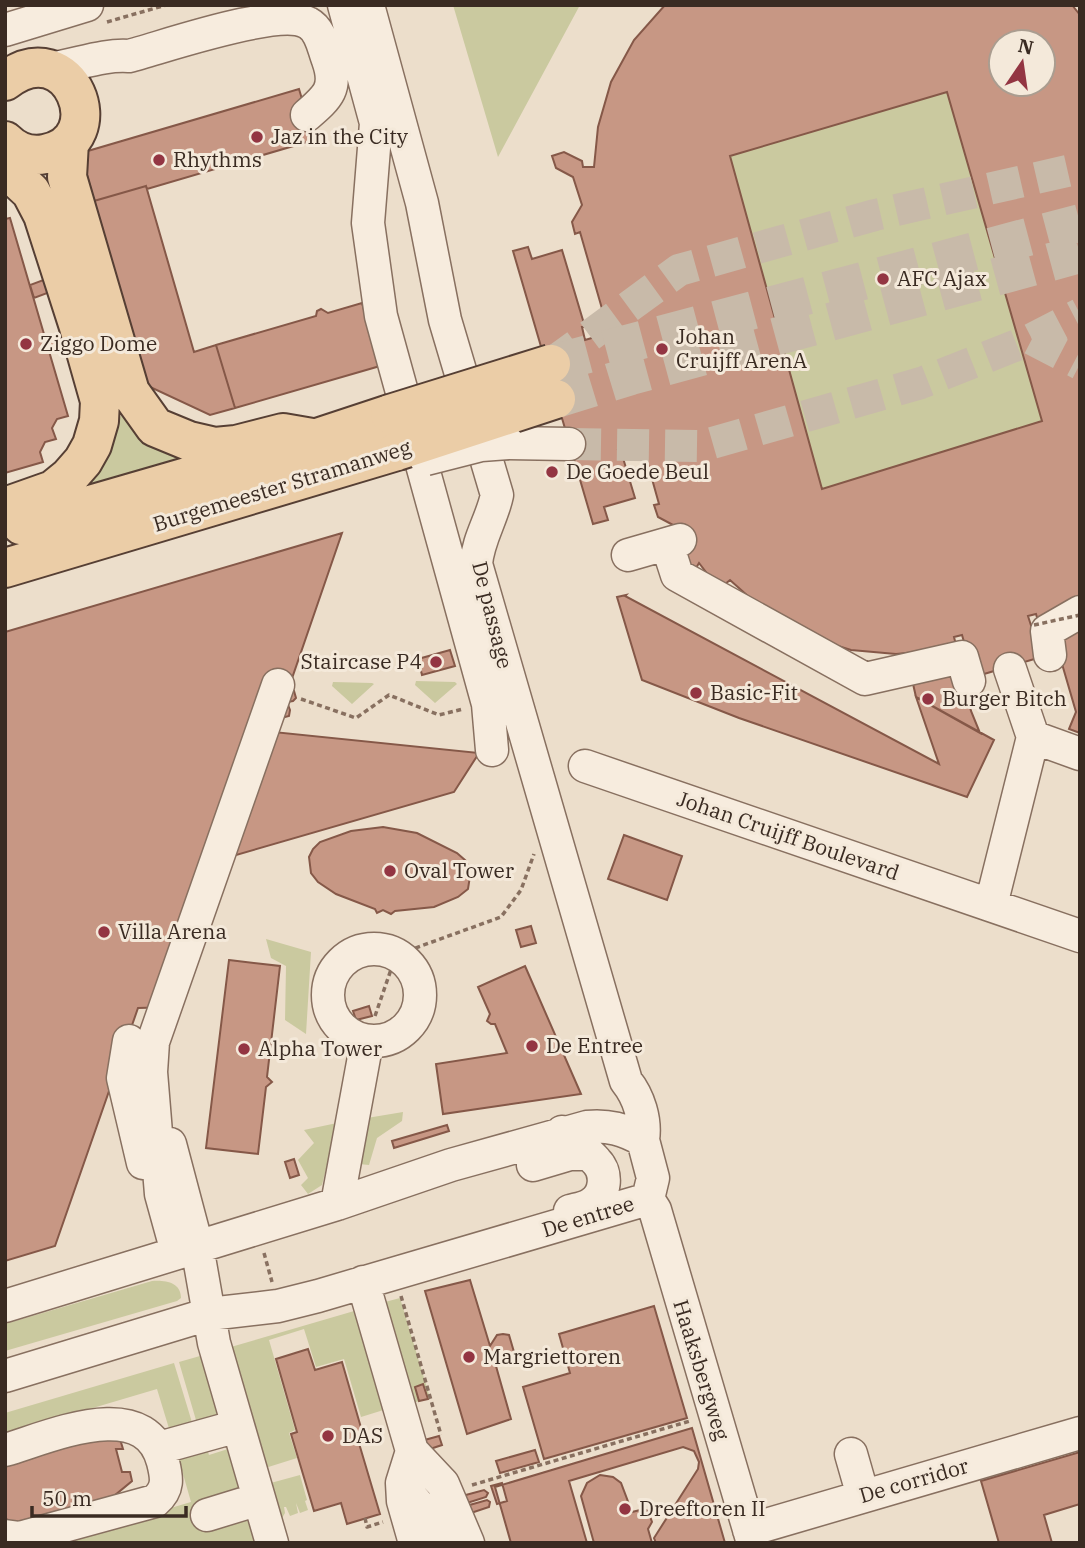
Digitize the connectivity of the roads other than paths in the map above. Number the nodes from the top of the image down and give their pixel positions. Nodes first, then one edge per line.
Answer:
1 (87, 5) edge
2 (344, 5) edge
3 (368, 5) edge
4 (5, 30) edge
5 (61, 78) junction
6 (5, 81) edge
7 (307, 115) dead end
8 (69, 142) junction
9 (10, 151) edge
10 (60, 210) junction
11 (115, 397) junction
12 (312, 438) junction
13 (569, 444) tunnel mouth
14 (399, 458) junction
15 (5, 507) edge
16 (5, 529) edge
17 (628, 555) dead end
18 (5, 568) edge
19 (1080, 613) edge
20 (1050, 655) dead end
21 (1010, 669) dead end
22 (969, 681) dead end
23 (287, 691) road end
24 (1034, 737) junction
25 (492, 750) dead end
26 (1080, 754) edge
27 (585, 766) dead end
28 (991, 905) junction
29 (1080, 936) edge
30 (129, 1041) dead end
31 (367, 1041) junction
32 (626, 1082) junction
33 (607, 1125) junction
34 (562, 1132) junction
35 (643, 1140) junction
36 (588, 1154) junction
37 (533, 1165) dead end
38 (172, 1192) junction
39 (648, 1199) junction
40 (337, 1204) junction
41 (187, 1249) junction
42 (363, 1282) junction
43 (281, 1305) junction
44 (5, 1306) edge
45 (209, 1314) junction
46 (5, 1376) edge
47 (237, 1426) junction
48 (1080, 1433) edge
49 (167, 1446) junction
50 (5, 1450) edge
51 (850, 1454) dead end
52 (431, 1495) junction
53 (863, 1496) junction
54 (259, 1499) junction
55 (206, 1515) dead end
56 (5, 1536) edge
57 (751, 1536) edge
58 (272, 1543) edge
59 (415, 1543) edge
60 (429, 1543) edge
61 (439, 1543) edge
62 (450, 1543) edge
63 (468, 1543) edge

1 - 4 street
2 - 25 street, De passage
3 - 32 street, De passage
5 - 6 main road
5 - 7 street
5 - 8 main road, Burgemeester Stramanweg
8 - 9 main road
8 - 10 main road, Burgemeester Stramanweg
9 - 10 main road
10 - 11 main road, Burgemeester Stramanweg
10 - 11 main road, Burgemeester Stramanweg
11 - 12 main road, Burgemeester Stramanweg
11 - 15 main road, Burgemeester Stramanweg
12 - 14 main road, Burgemeester Stramanweg, bridge
12 - 16 main road, Burgemeester Stramanweg
13 - 14 street, bridge
14 - 18 main road, Burgemeester Stramanweg
17 - 22 street
19 - 20 street
21 - 24 street
23 - 38 street
24 - 26 street
24 - 28 street
27 - 28 street, Johan Cruijff Boulevard
28 - 29 street, Johan Cruijff Boulevard
30 - 38 street
31 - 31 street
31 - 40 street
32 - 33 street
32 - 35 street, De passage
33 - 34 street
33 - 35 street
34 - 36 street
34 - 40 street
35 - 39 street, De entree
36 - 37 street
36 - 43 street
38 - 41 street
39 - 42 street, De entree
39 - 57 street, Haaksbergweg
40 - 41 street
41 - 44 street
41 - 45 street
42 - 43 street, De entree
42 - 52 street
43 - 45 street, De entree
45 - 46 street, De entree
45 - 47 street
47 - 49 street
47 - 54 street
48 - 53 street, De corridor
49 - 50 street
49 - 56 street
51 - 53 street
52 - 59 street
52 - 60 street
52 - 61 street
52 - 62 street
52 - 63 street
53 - 57 street, De corridor
54 - 55 street
54 - 58 street

